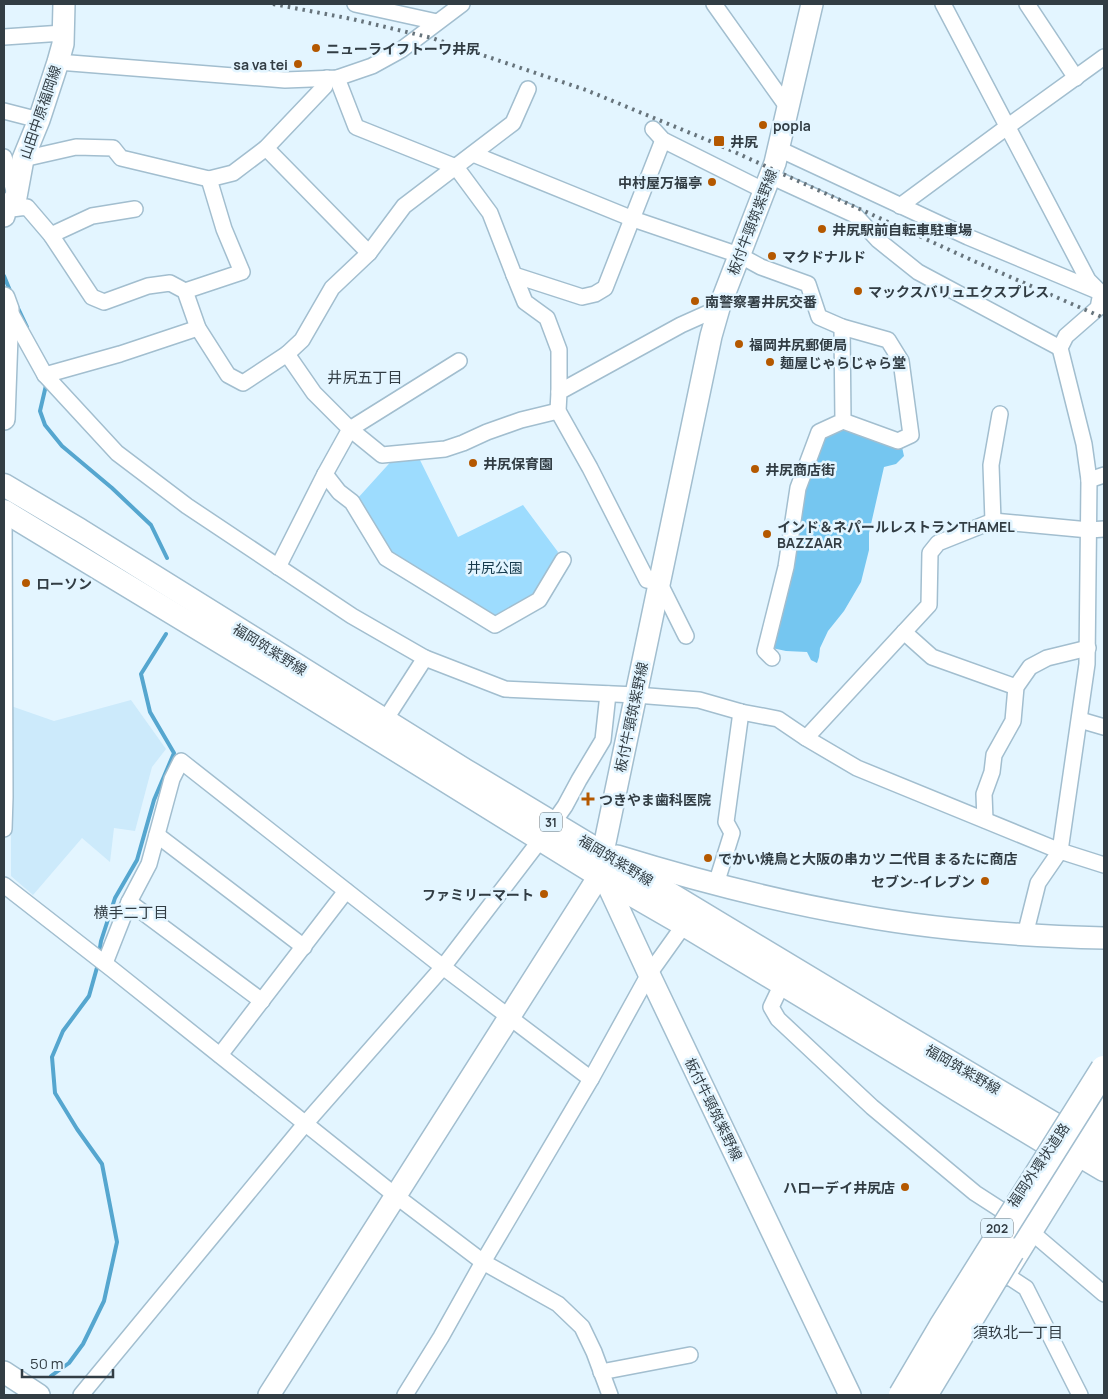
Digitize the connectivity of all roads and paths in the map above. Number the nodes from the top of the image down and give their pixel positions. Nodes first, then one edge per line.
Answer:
1 (64, 4) edge
2 (355, 4) edge
3 (462, 4) edge
4 (714, 4) edge
5 (812, 4) edge
6 (826, 4) edge
7 (943, 4) edge
8 (1027, 4) edge
9 (398, 9) edge
10 (437, 22) junction
11 (63, 33) junction
12 (4, 37) edge
13 (1104, 57) edge
14 (58, 62) junction
15 (332, 78) junction
16 (1076, 78) junction
17 (528, 89) dead end
18 (788, 108) junction
19 (4, 111) edge
20 (39, 120) junction
21 (1007, 127) junction
22 (266, 148) junction
23 (779, 149) junction
24 (473, 154) junction
25 (13, 158) edge
26 (456, 167) junction
27 (209, 179) junction
28 (767, 184) junction
29 (900, 206) junction
30 (7, 208) edge
31 (135, 210) dead end
32 (633, 219) junction
33 (51, 235) junction
34 (369, 253) junction
35 (739, 256) junction
36 (514, 275) junction
37 (185, 291) junction
38 (1103, 292) edge
39 (6, 304) edge
40 (719, 308) junction
41 (842, 327) junction
42 (198, 328) junction
43 (1060, 348) junction
44 (287, 354) junction
45 (459, 361) dead end
46 (44, 372) junction
47 (559, 392) junction
48 (558, 411) junction
49 (1000, 414) dead end
50 (4, 419) edge
51 (843, 421) junction
52 (350, 429) junction
53 (325, 474) junction
54 (1104, 475) edge
55 (1089, 480) junction
56 (4, 485) edge
57 (4, 510) edge
58 (993, 521) junction
59 (1097, 530) edge
60 (563, 560) dead end
61 (278, 567) junction
62 (659, 582) junction
63 (4, 617) edge
64 (904, 632) junction
65 (686, 636) dead end
66 (1088, 648) junction
67 (425, 658) junction
68 (772, 658) dead end
69 (1016, 687) junction
70 (608, 694) junction
71 (636, 695) junction
72 (4, 710) edge
73 (741, 712) junction
74 (385, 720) junction
75 (1080, 720) junction
76 (1104, 727) edge
77 (806, 738) junction
78 (4, 796) edge
79 (985, 820) junction
80 (4, 829) edge
81 (547, 831) junction
82 (157, 835) junction
83 (1060, 851) junction
84 (602, 852) junction
85 (1104, 865) edge
86 (602, 877) junction
87 (4, 884) edge
88 (716, 884) junction
89 (346, 891) junction
90 (129, 902) junction
91 (684, 925) junction
92 (1025, 935) junction
93 (1104, 938) edge
94 (304, 947) junction
95 (99, 959) junction
96 (443, 967) junction
97 (649, 974) junction
98 (782, 984) junction
99 (262, 1001) junction
100 (509, 1017) junction
101 (220, 1055) junction
102 (1104, 1064) edge
103 (1104, 1070) edge
104 (591, 1080) junction
105 (1104, 1100) edge
106 (1104, 1110) edge
107 (305, 1124) junction
108 (1056, 1137) junction
109 (1089, 1148) edge
110 (1104, 1170) edge
111 (396, 1196) junction
112 (1006, 1213) junction
113 (1029, 1230) junction
114 (483, 1262) junction
115 (1003, 1272) junction
116 (1104, 1294) edge
117 (690, 1355) dead end
118 (4, 1372) edge
119 (601, 1372) junction
120 (39, 1395) edge
121 (81, 1395) edge
122 (269, 1395) edge
123 (405, 1395) edge
124 (610, 1395) edge
125 (850, 1395) edge
126 (896, 1395) edge
127 (902, 1395) edge
128 (925, 1395) edge
129 (1080, 1395) edge

1 - 11 main road, 山田中原福岡線
2 - 9 street
3 - 10 street
4 - 18 street
5 - 6 street
5 - 18 main road, 板付牛頸筑紫野線
7 - 21 street
8 - 16 street
9 - 10 street
10 - 15 street
11 - 12 street
11 - 14 main road, 山田中原福岡線
13 - 16 street
14 - 15 street
14 - 20 main road, 山田中原福岡線
15 - 22 street
15 - 26 street
16 - 21 street
17 - 24 street
18 - 23 main road, 板付牛頸筑紫野線
19 - 20 street
20 - 25 main road, 山田中原福岡線
21 - 29 street
21 - 38 street
22 - 27 street
22 - 34 street
23 - 28 main road, 板付牛頸筑紫野線
23 - 29 street
24 - 26 street
24 - 32 street
25 - 27 street
25 - 30 main road, 山田中原福岡線
26 - 34 street
26 - 36 street
27 - 37 street
28 - 32 street
28 - 35 main road, 板付牛頸筑紫野線
28 - 43 street
29 - 38 street
30 - 33 street
31 - 33 street
32 - 35 street
32 - 36 street
33 - 37 street
34 - 44 street
35 - 40 main road, 板付牛頸筑紫野線
35 - 41 street
36 - 47 street
37 - 42 street
38 - 43 street
39 - 46 street
39 - 50 main road
40 - 47 street
40 - 62 main road, 板付牛頸筑紫野線
41 - 51 street
41 - 51 street
42 - 44 street
42 - 46 street
43 - 55 street
44 - 52 street
45 - 52 street
46 - 61 street
47 - 48 street
48 - 52 street
48 - 62 street
49 - 58 street
51 - 68 street
52 - 53 street
53 - 60 street
53 - 61 street
54 - 55 street
55 - 59 street
56 - 74 main road, 福岡筑紫野線 / 31
57 - 63 street
57 - 81 main road, 福岡筑紫野線 / 31
58 - 59 street
58 - 64 street
59 - 66 street
61 - 67 street
62 - 65 street
62 - 71 main road, 板付牛頸筑紫野線
63 - 72 street
64 - 69 street
64 - 77 street
66 - 69 street
66 - 75 street
67 - 70 street
67 - 74 street
69 - 79 street
70 - 71 street
70 - 81 street
71 - 73 street
71 - 84 main road, 板付牛頸筑紫野線
72 - 78 street
73 - 77 street
73 - 88 street
74 - 81 main road, 福岡筑紫野線 / 31
75 - 76 street
75 - 83 street
77 - 79 street
78 - 80 street
79 - 83 street
81 - 84 main road, 福岡筑紫野線 / 31
81 - 86 main road, 福岡筑紫野線 / 31
81 - 96 street
82 - 89 street
82 - 90 street
82 - 94 street
83 - 85 street
83 - 92 street
84 - 86 main road, 板付牛頸筑紫野線
84 - 88 main road
84 - 108 main road, 福岡筑紫野線 / 31
86 - 91 main road, 福岡筑紫野線 / 31
86 - 97 main road, 板付牛頸筑紫野線
86 - 100 main road
87 - 95 street
88 - 92 main road
89 - 94 street
89 - 96 street
90 - 95 street
90 - 99 street
91 - 97 street
91 - 98 main road, 福岡筑紫野線 / 31
92 - 93 main road
94 - 99 street
95 - 101 street
96 - 100 street
96 - 107 street
97 - 104 street
97 - 125 main road, 板付牛頸筑紫野線
98 - 108 main road, 福岡筑紫野線 / 31
98 - 112 street
99 - 101 street
100 - 104 street
100 - 111 main road
101 - 107 street
102 - 108 highway, 福岡外環状道路 / 202
103 - 127 highway, bridge
104 - 114 street
105 - 128 highway, bridge
106 - 109 highway, 福岡外環状道路 / 202
107 - 111 street
107 - 121 street
108 - 109 main road, 福岡筑紫野線 / 31
108 - 112 highway, 福岡外環状道路 / 202
109 - 110 main road, 福岡筑紫野線 / 31
109 - 113 highway, 福岡外環状道路 / 202
111 - 114 street
111 - 122 main road
112 - 113 street
112 - 126 highway, 福岡外環状道路 / 202
113 - 115 highway, 福岡外環状道路 / 202
113 - 116 street
114 - 119 street
114 - 123 street
115 - 128 highway, 福岡外環状道路 / 202
115 - 129 street
117 - 119 street
118 - 120 main road
119 - 124 street

